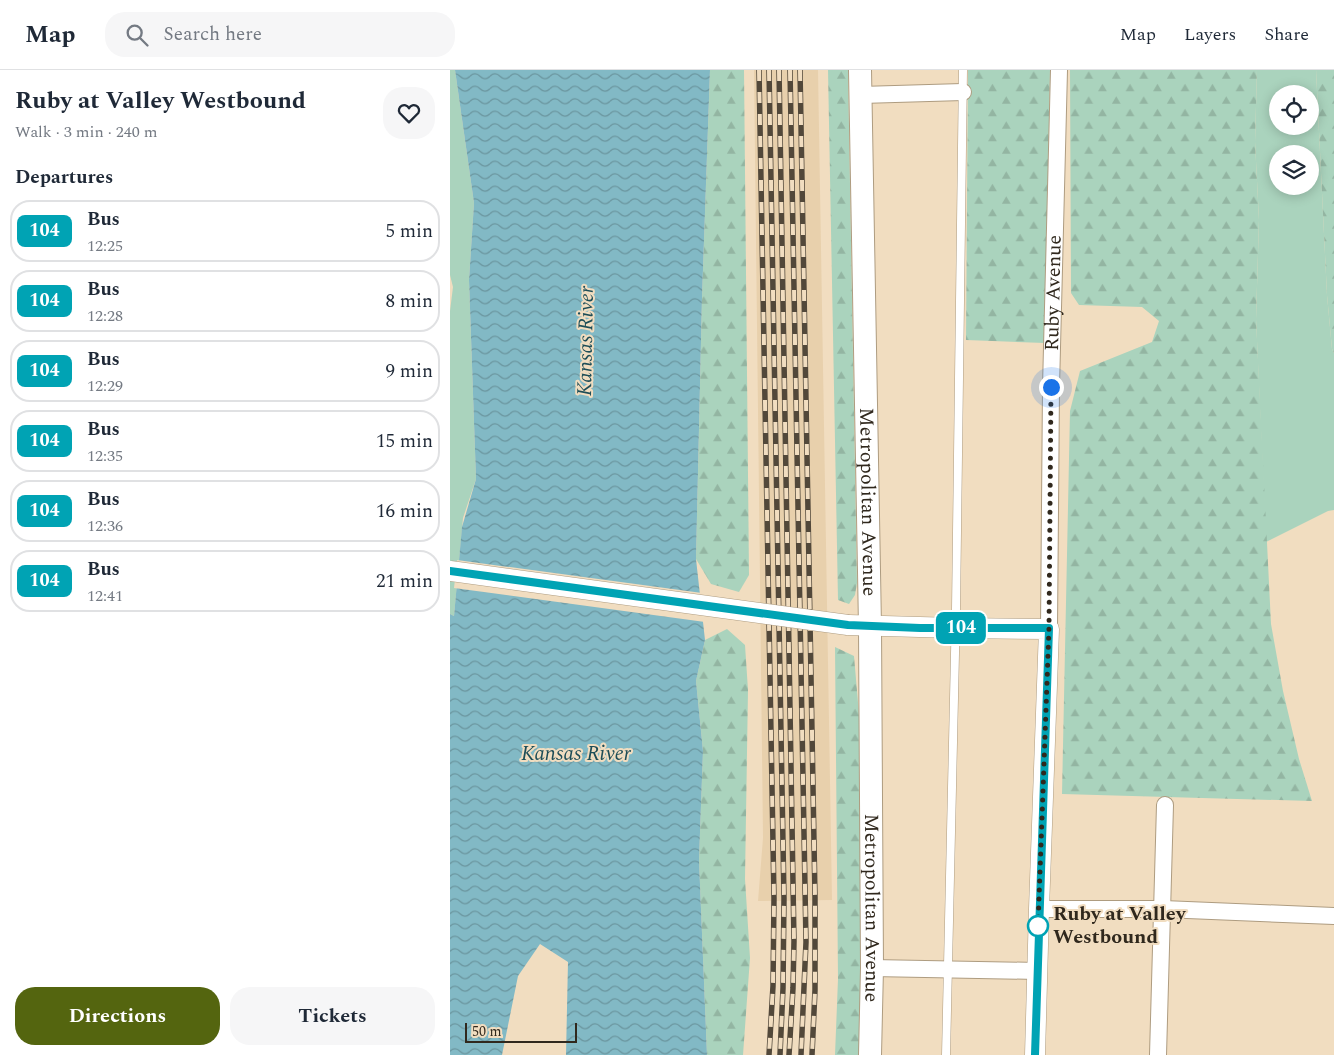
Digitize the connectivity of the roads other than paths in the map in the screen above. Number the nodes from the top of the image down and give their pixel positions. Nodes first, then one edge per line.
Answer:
1 (860, 70) edge
2 (963, 70) edge
3 (1059, 70) edge
4 (963, 92) junction
5 (861, 95) junction
6 (450, 571) edge
7 (870, 627) junction
8 (955, 628) junction
9 (1049, 628) junction
10 (1164, 804) dead end
11 (1039, 909) junction
12 (1163, 909) junction
13 (1334, 916) edge
14 (872, 968) junction
15 (949, 970) junction
16 (1037, 971) junction
17 (870, 1055) edge
18 (946, 1055) edge
19 (1035, 1055) edge
20 (1158, 1055) edge

1 - 5 main road, Metropolitan Avenue
2 - 4 lane
3 - 9 street, Ruby Avenue
4 - 5 street
4 - 8 lane
5 - 7 main road, Metropolitan Avenue
6 - 7 street, bridge
7 - 8 street
7 - 14 main road, Metropolitan Avenue
8 - 9 street
8 - 15 lane
9 - 11 street, Ruby Avenue
10 - 12 street
11 - 12 street
11 - 16 street, Ruby Avenue
12 - 13 street
12 - 20 street
14 - 15 street
14 - 17 main road, Metropolitan Avenue
15 - 16 street
15 - 18 lane
16 - 19 street, Ruby Avenue

